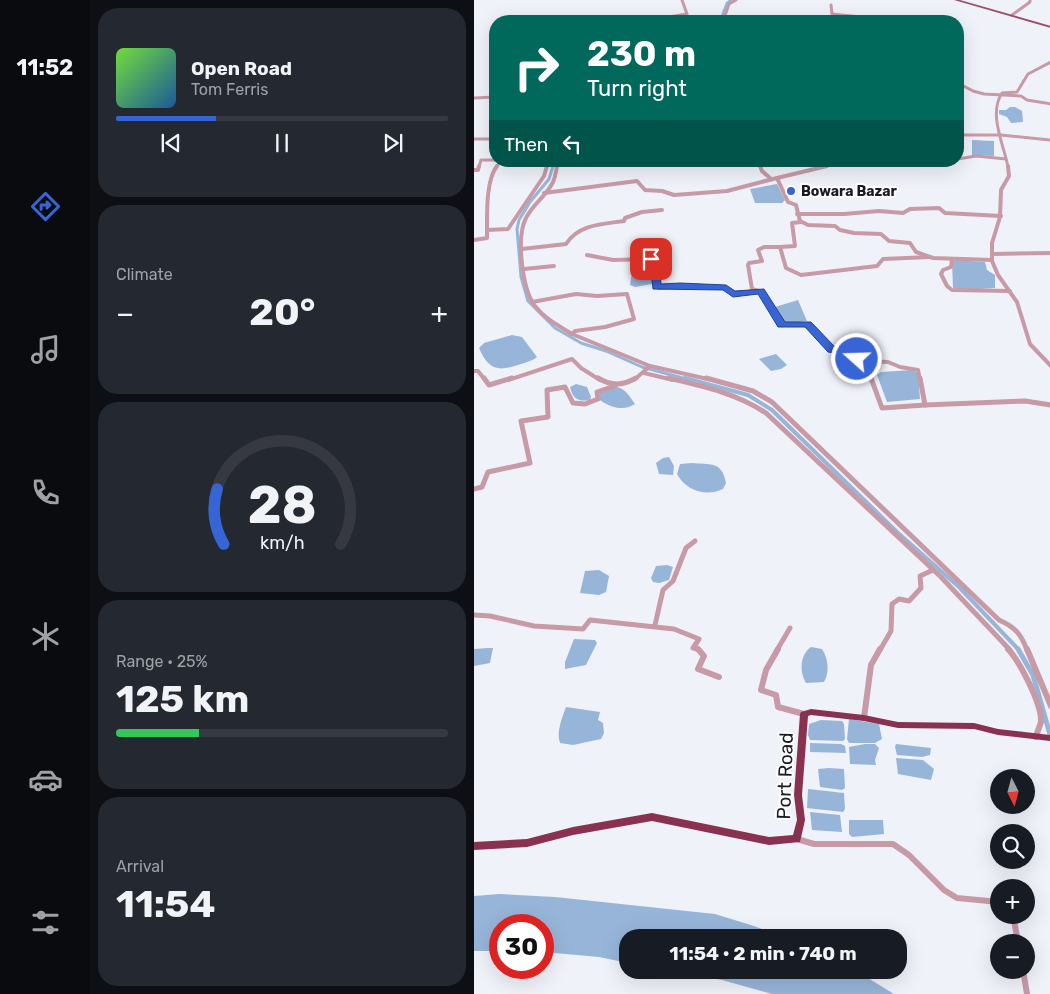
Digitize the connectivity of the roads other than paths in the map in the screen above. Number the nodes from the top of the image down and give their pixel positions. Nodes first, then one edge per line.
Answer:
1 (682, 0) edge
2 (736, 0) edge
3 (956, 0) edge
4 (1030, 0) edge
5 (831, 6) dead end
6 (681, 15) edge
7 (725, 15) edge
8 (842, 15) edge
9 (1012, 16) junction
10 (1050, 28) edge
11 (1050, 62) edge
12 (964, 86) edge
13 (999, 96) junction
14 (489, 97) edge
15 (474, 98) edge
16 (1050, 104) edge
17 (964, 135) edge
18 (1001, 136) junction
19 (474, 139) edge
20 (489, 139) edge
21 (1050, 140) edge
22 (964, 158) edge
23 (1006, 159) junction
24 (489, 160) edge
25 (496, 167) edge
26 (547, 167) edge
27 (558, 167) edge
28 (760, 167) edge
29 (824, 167) edge
30 (474, 170) edge
31 (770, 178) junction
32 (777, 178) junction
33 (544, 192) junction
34 (662, 210) dead end
35 (797, 214) junction
36 (1001, 216) junction
37 (801, 222) junction
38 (487, 230) junction
39 (474, 240) edge
40 (780, 247) junction
41 (522, 249) junction
42 (1050, 253) edge
43 (992, 254) junction
44 (587, 255) dead end
45 (930, 257) junction
46 (952, 259) junction
47 (992, 260) junction
48 (554, 266) dead end
49 (524, 268) junction
50 (761, 290) junction
51 (1010, 291) junction
52 (532, 302) junction
53 (572, 334) junction
54 (865, 362) junction
55 (650, 366) junction
56 (1050, 366) edge
57 (474, 371) edge
58 (644, 373) junction
59 (616, 386) junction
60 (925, 405) junction
61 (1050, 405) edge
62 (474, 488) edge
63 (695, 541) dead end
64 (933, 570) junction
65 (474, 615) edge
66 (655, 625) junction
67 (790, 628) dead end
68 (719, 676) dead end
69 (1050, 706) edge
70 (804, 714) junction
71 (864, 718) junction
72 (1038, 737) junction
73 (1050, 738) edge
74 (797, 839) junction
75 (474, 846) edge
76 (990, 901) edge
77 (1024, 979) edge
78 (1027, 994) edge

1 - 6 street
2 - 7 street
3 - 9 main road
4 - 9 street
5 - 8 street
9 - 10 main road
11 - 13 street
12 - 13 street
13 - 16 street
13 - 18 street
14 - 15 street
17 - 18 street
18 - 21 street
18 - 23 street
19 - 20 street
22 - 23 street
23 - 36 street
24 - 30 street
25 - 38 street
26 - 38 street
27 - 33 street
28 - 31 street
29 - 32 street
31 - 32 street
31 - 33 street
32 - 35 street
33 - 41 street
34 - 41 street
35 - 36 street
35 - 37 street
36 - 43 street
37 - 40 street
37 - 45 street
38 - 39 street
40 - 45 street
40 - 50 street
41 - 49 street
42 - 43 street
43 - 47 street
44 - 50 street
45 - 46 street
46 - 47 street
46 - 51 street
47 - 51 street
48 - 49 street
49 - 52 street
50 - 54 street
51 - 56 street
52 - 53 street
52 - 53 street
53 - 55 street
54 - 60 street
54 - 60 street
55 - 58 street
55 - 69 street
57 - 59 street
58 - 59 street
58 - 64 street
59 - 62 street
60 - 61 street
63 - 66 street
64 - 71 street
64 - 72 street
65 - 66 street
66 - 68 street
67 - 70 street
70 - 71 highway, Port Road
70 - 74 highway, Port Road
71 - 72 highway, Port Road
72 - 73 highway, Port Road
74 - 75 highway, Port Road
74 - 76 street
77 - 78 street

